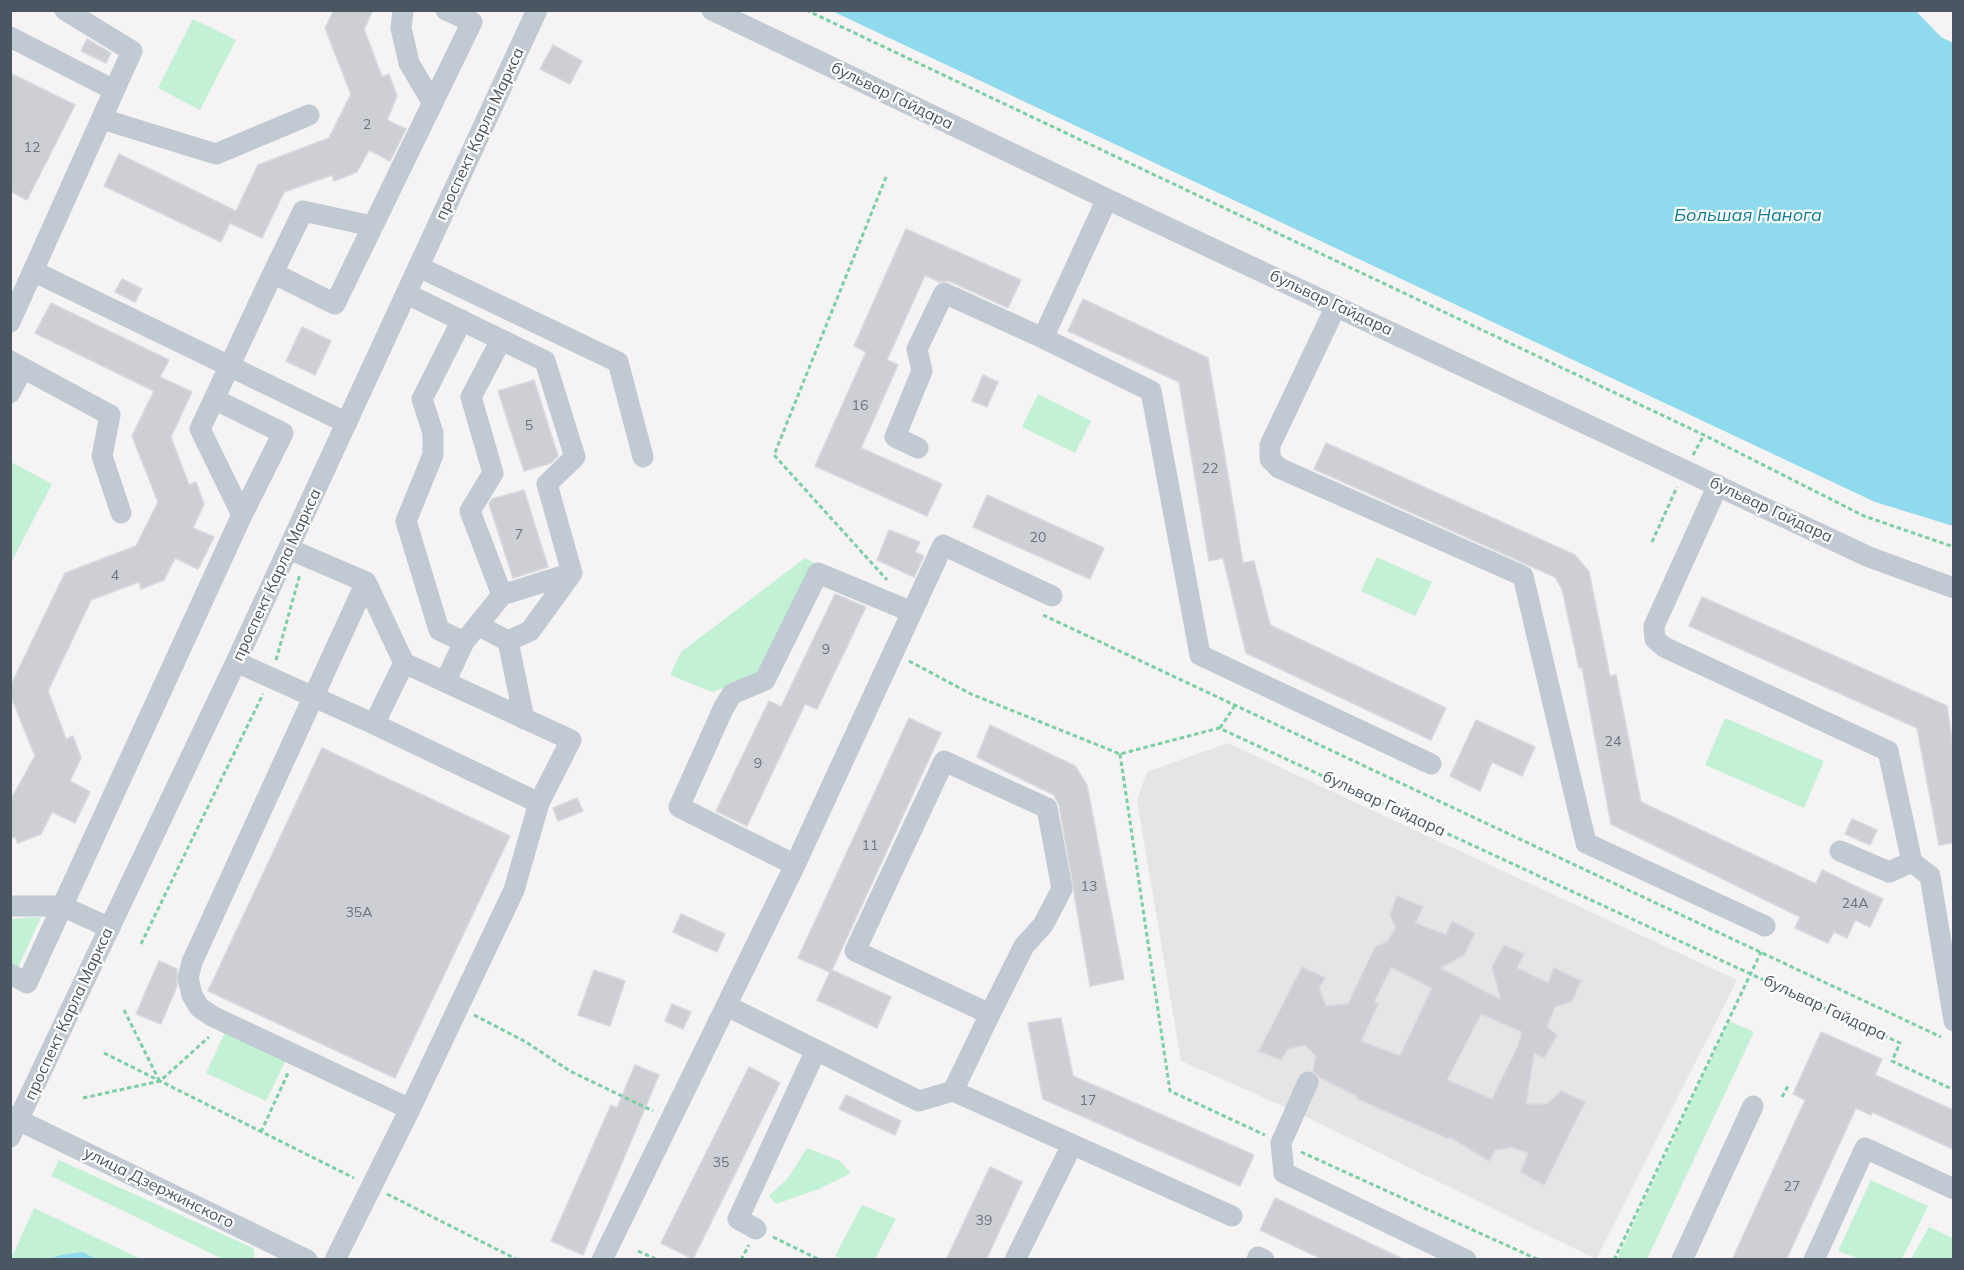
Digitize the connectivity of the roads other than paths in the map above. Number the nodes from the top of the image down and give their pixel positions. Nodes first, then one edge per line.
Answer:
1 (65, 10) edge
2 (403, 10) edge
3 (446, 10) edge
4 (537, 10) edge
5 (712, 10) edge
6 (10, 37) edge
7 (114, 90) junction
8 (432, 102) junction
9 (309, 116) dead end
10 (102, 119) junction
11 (1107, 200) junction
12 (372, 226) junction
13 (419, 267) junction
14 (33, 271) junction
15 (273, 273) junction
16 (406, 294) junction
17 (1336, 306) junction
18 (462, 320) junction
19 (10, 322) edge
20 (1043, 338) junction
21 (501, 340) junction
22 (17, 364) edge
23 (229, 366) junction
24 (10, 393) edge
25 (214, 399) junction
26 (347, 423) junction
27 (918, 448) dead end
28 (643, 457) dead end
29 (1718, 485) junction
30 (121, 513) dead end
31 (242, 515) junction
32 (297, 553) junction
33 (572, 573) junction
34 (366, 582) junction
35 (1953, 588) edge
36 (502, 595) junction
37 (1052, 596) dead end
38 (912, 612) junction
39 (479, 626) junction
40 (508, 641) junction
41 (464, 642) junction
42 (236, 662) junction
43 (404, 663) junction
44 (445, 682) junction
45 (313, 697) junction
46 (524, 719) junction
47 (374, 724) junction
48 (1431, 764) dead end
49 (539, 803) junction
50 (1840, 851) dead end
51 (1912, 862) junction
52 (795, 865) junction
53 (10, 906) edge
54 (62, 906) junction
55 (1765, 926) dead end
56 (110, 928) junction
57 (10, 974) edge
58 (727, 1006) junction
59 (990, 1014) junction
60 (1948, 1029) edge
61 (816, 1050) junction
62 (1308, 1082) dead end
63 (953, 1091) junction
64 (1753, 1106) dead end
65 (410, 1109) junction
66 (13, 1124) edge
67 (1072, 1146) junction
68 (1953, 1189) edge
69 (1232, 1216) dead end
70 (756, 1229) road end
71 (307, 1260) edge
72 (335, 1260) edge
73 (602, 1260) edge
74 (1015, 1260) edge
75 (1257, 1260) edge
76 (1264, 1260) edge
77 (1466, 1260) edge
78 (1682, 1260) edge
79 (1814, 1260) edge

1 - 7 street
2 - 8 street
3 - 8 street
4 - 13 street, проспект Карла Маркса
5 - 11 street, бульвар Гайдара
6 - 7 street
7 - 10 street
8 - 12 street
9 - 10 street
10 - 14 street
11 - 17 street, бульвар Гайдара
11 - 20 street
12 - 15 street
12 - 15 street
13 - 16 street, проспект Карла Маркса
13 - 28 street
14 - 19 street
14 - 23 street
15 - 23 street
16 - 18 street
16 - 26 street, проспект Карла Маркса
17 - 29 street, бульвар Гайдара
17 - 55 street
18 - 21 street
18 - 41 street
20 - 27 street
20 - 48 street
21 - 33 street
21 - 36 street
22 - 24 street
22 - 30 street
23 - 25 street
23 - 26 street
25 - 31 street
25 - 31 street
26 - 32 street, проспект Карла Маркса
29 - 35 street, бульвар Гайдара
29 - 51 street
31 - 54 street
32 - 34 street
32 - 42 street, проспект Карла Маркса
33 - 36 street
33 - 40 street
34 - 43 street
34 - 45 street
36 - 39 street
37 - 38 street
38 - 52 street
38 - 52 street
39 - 40 street
39 - 41 street
40 - 46 street
41 - 44 street
42 - 45 street
42 - 56 street, проспект Карла Маркса
43 - 44 street
43 - 47 street
44 - 46 street
45 - 47 street
45 - 65 street
46 - 49 street
47 - 49 street
49 - 65 street
50 - 51 street
51 - 60 street
52 - 58 street
53 - 54 street
54 - 56 street
54 - 57 street
56 - 66 street, проспект Карла Маркса
58 - 61 street
58 - 73 street
59 - 59 street
59 - 63 street
61 - 63 street
61 - 70 street
62 - 77 street
63 - 67 street
64 - 78 street
65 - 72 street
66 - 71 street, улица Дзержинского
67 - 69 street
67 - 74 street
68 - 79 street
75 - 76 street

